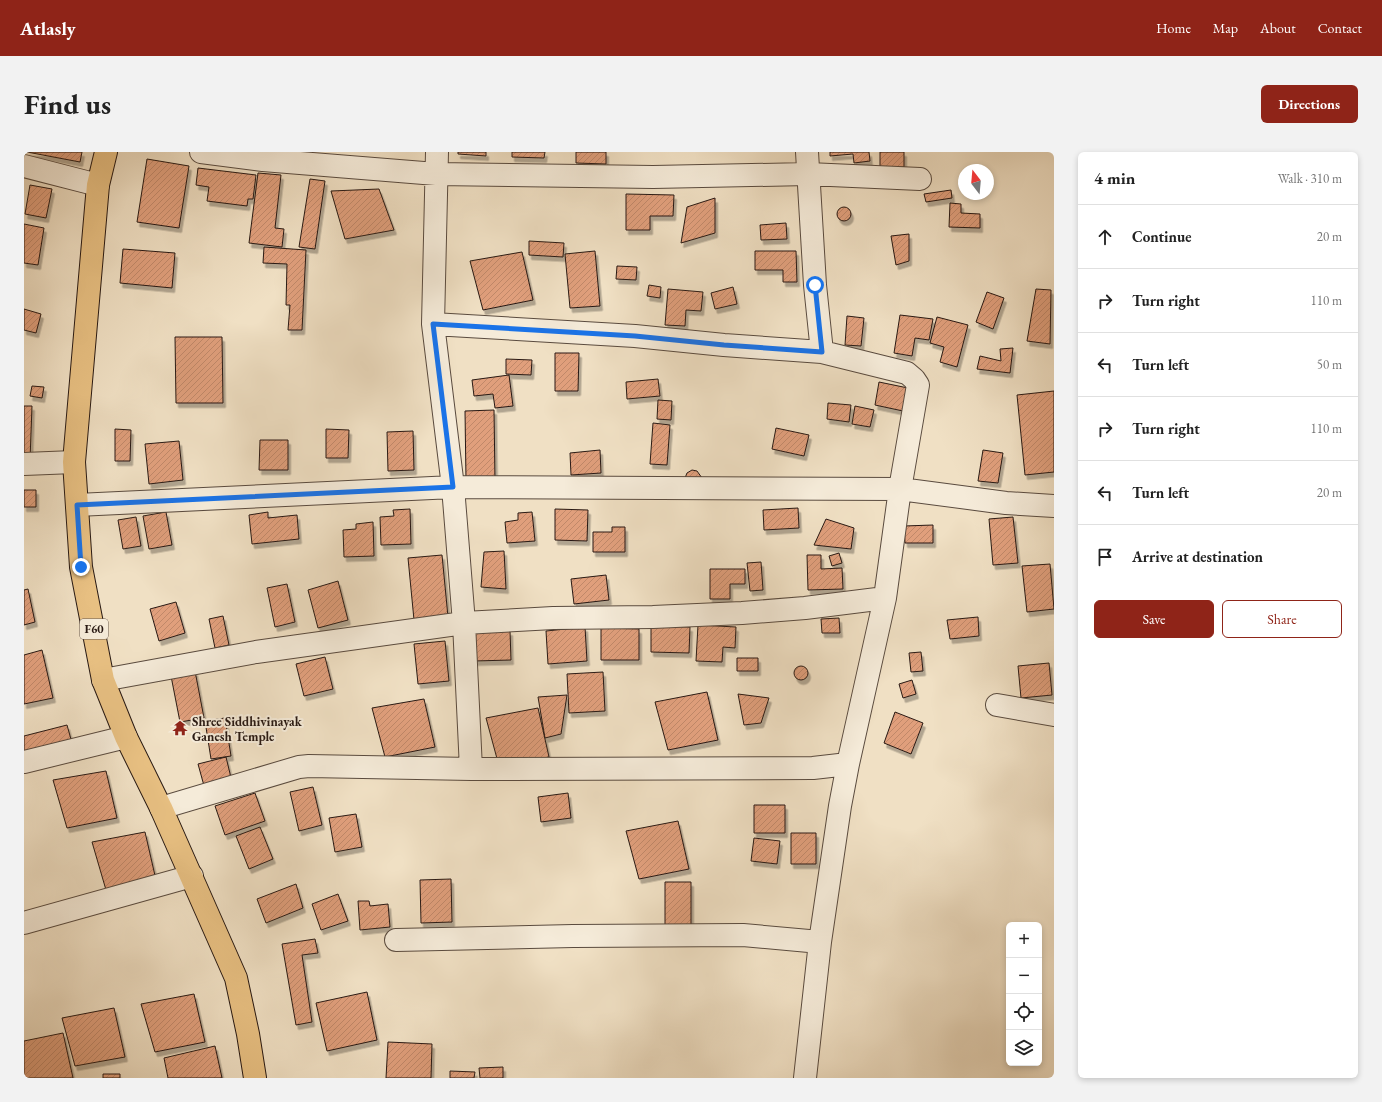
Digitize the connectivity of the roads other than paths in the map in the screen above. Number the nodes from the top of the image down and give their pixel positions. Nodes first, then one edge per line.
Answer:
1 (106, 152) edge
2 (201, 152) edge
3 (437, 152) edge
4 (807, 152) edge
5 (24, 166) edge
6 (436, 174) junction
7 (808, 174) junction
8 (920, 179) dead end
9 (98, 185) junction
10 (433, 324) junction
11 (822, 352) junction
12 (74, 462) junction
13 (24, 464) edge
14 (453, 487) junction
15 (900, 489) junction
16 (77, 505) junction
17 (1054, 506) edge
18 (885, 598) junction
19 (464, 623) junction
20 (103, 680) junction
21 (997, 705) dead end
22 (1054, 715) edge
23 (126, 737) junction
24 (24, 762) edge
25 (848, 764) junction
26 (470, 769) junction
27 (161, 808) junction
28 (192, 876) junction
29 (24, 923) edge
30 (396, 940) dead end
31 (820, 942) junction
32 (255, 1078) edge
33 (805, 1078) edge

1 - 9 main road, F60
2 - 6 street
3 - 6 street
4 - 7 street
5 - 9 street
6 - 7 street
6 - 10 street
7 - 8 street
7 - 11 street
9 - 12 main road, F60
10 - 11 street
10 - 14 street
11 - 15 street
12 - 13 street
12 - 16 main road, F60
14 - 15 street
14 - 16 street
14 - 19 street
15 - 17 street
15 - 18 street
16 - 20 main road, F60
18 - 19 street
18 - 25 street
19 - 20 street
19 - 26 street
20 - 23 main road, F60
21 - 22 street
23 - 24 street
23 - 27 main road, F60
25 - 26 street
25 - 31 street
26 - 27 street
27 - 28 main road, F60
28 - 29 street
28 - 32 main road, F60
30 - 31 street
31 - 33 street

